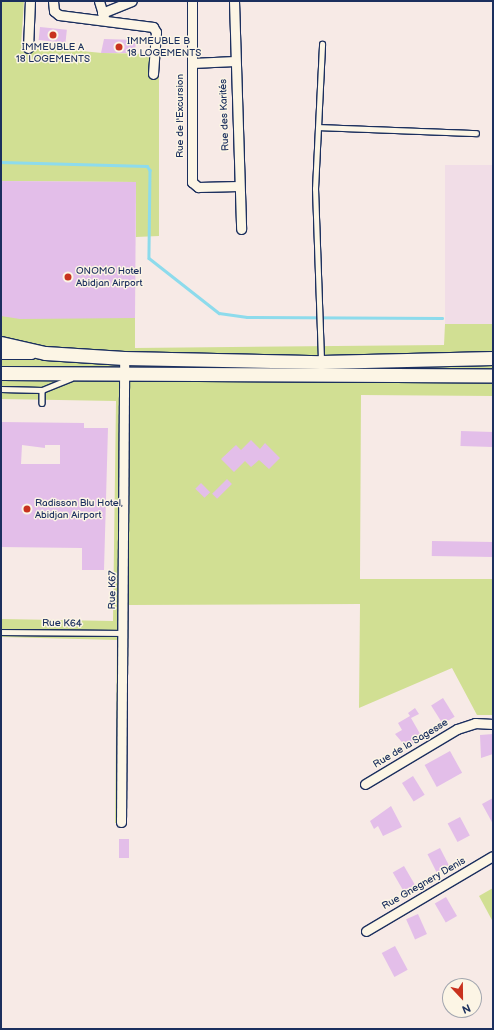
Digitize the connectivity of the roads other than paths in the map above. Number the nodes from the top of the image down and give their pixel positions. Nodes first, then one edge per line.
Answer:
1 (30, 1) edge
2 (53, 1) edge
3 (99, 1) edge
4 (132, 1) edge
5 (192, 1) edge
6 (234, 1) edge
7 (104, 16) junction
8 (322, 44) dead end
9 (28, 48) dead end
10 (235, 61) junction
11 (192, 63) junction
12 (153, 74) dead end
13 (319, 127) junction
14 (476, 133) dead end
15 (239, 186) junction
16 (241, 229) dead end
17 (1, 343) edge
18 (45, 353) junction
19 (1, 354) edge
20 (77, 356) junction
21 (124, 358) junction
22 (493, 358) edge
23 (321, 362) junction
24 (1, 373) edge
25 (78, 373) junction
26 (124, 374) junction
27 (493, 376) edge
28 (1, 389) edge
29 (42, 390) junction
30 (42, 403) dead end
31 (1, 632) edge
32 (124, 633) junction
33 (493, 724) edge
34 (365, 784) dead end
35 (121, 822) dead end
36 (493, 856) edge
37 (366, 931) dead end

1 - 9 street
2 - 7 street
3 - 7 street
4 - 7 street
5 - 11 street, Rue de l'Excursion
6 - 10 street, Rue des Karités
7 - 12 street
8 - 13 lane
10 - 11 street
10 - 15 street, Rue des Karités
11 - 15 street, Rue de l'Excursion
13 - 14 lane
13 - 23 lane
15 - 16 street, Rue des Karités
17 - 18 main road
18 - 19 street
18 - 20 main road
20 - 21 main road
20 - 25 main road
21 - 23 main road
21 - 26 street, Rue K67
22 - 23 main road
24 - 25 main road
25 - 26 main road
25 - 29 lane
26 - 27 main road
26 - 32 street, Rue K67
28 - 29 lane
29 - 30 lane
31 - 32 lane, Rue K64
32 - 35 street, Rue K67
33 - 34 street, Rue de la Sagesse
36 - 37 street, Rue Gnegnery Denis

